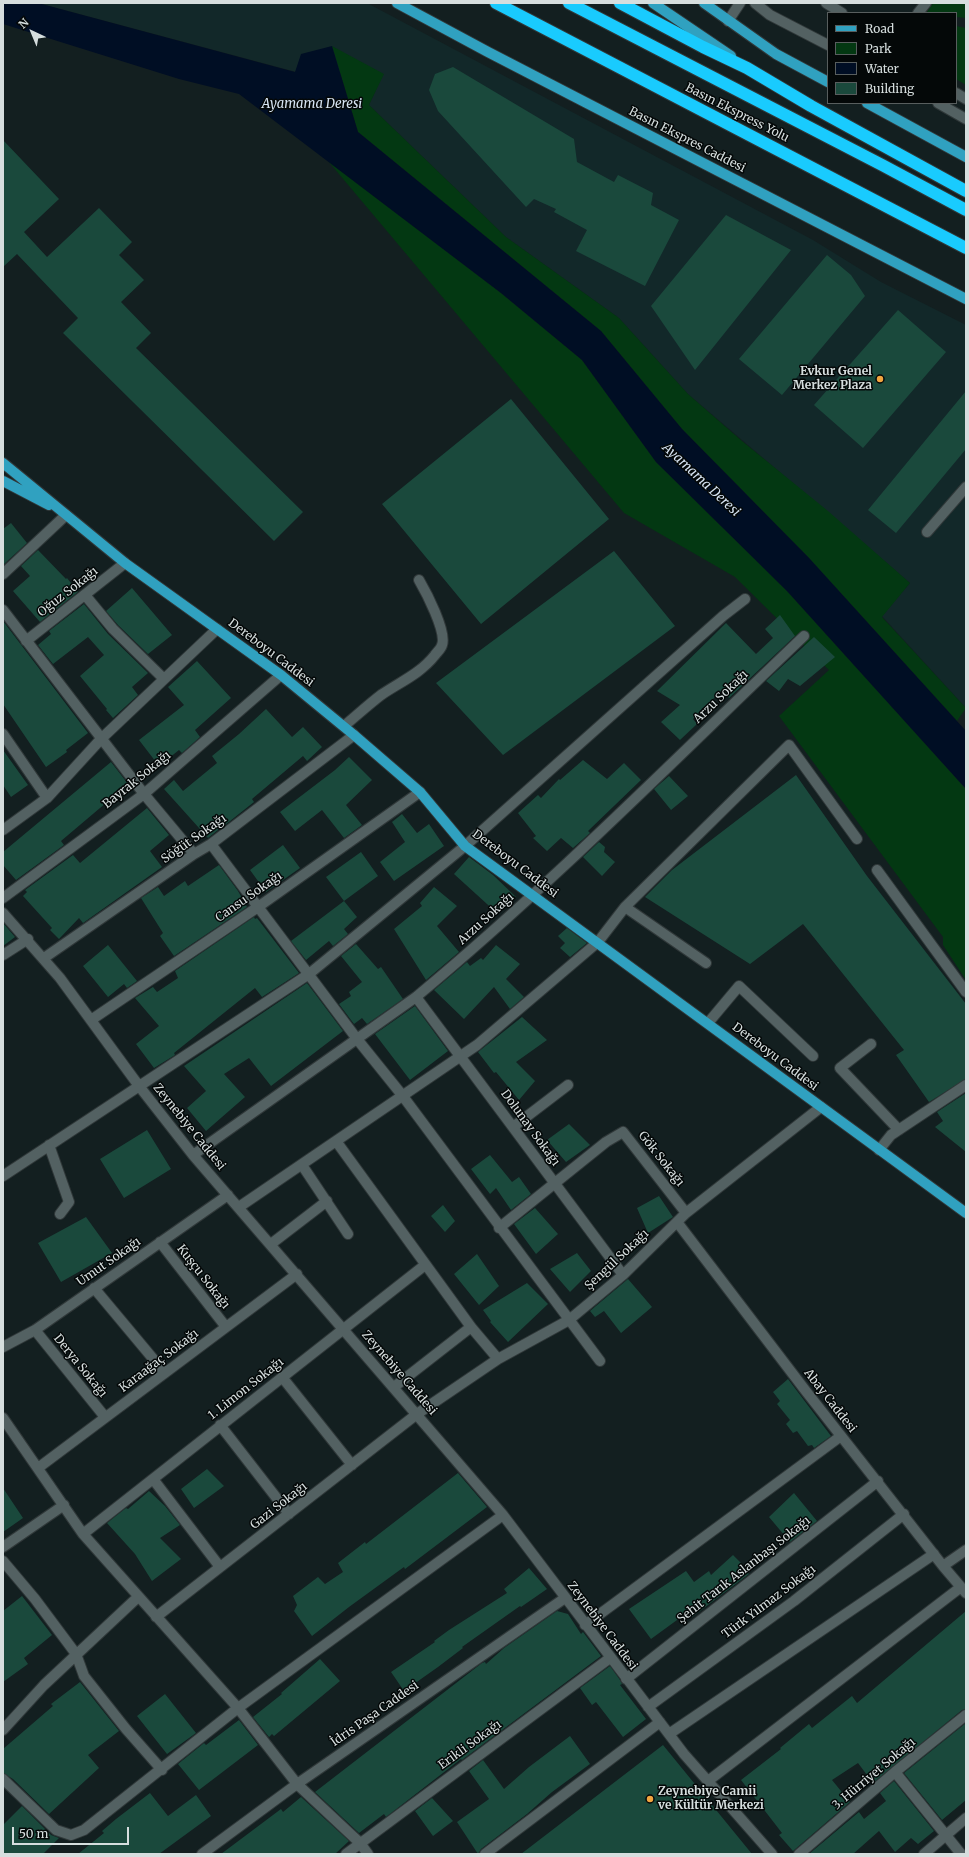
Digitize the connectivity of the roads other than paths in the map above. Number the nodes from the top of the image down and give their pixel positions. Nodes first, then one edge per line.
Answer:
1 (397, 3) edge
2 (496, 3) edge
3 (569, 3) edge
4 (620, 3) edge
5 (653, 3) edge
6 (704, 3) edge
7 (740, 3) edge
8 (754, 3) edge
9 (826, 3) edge
10 (926, 3) edge
11 (840, 12) edge
12 (919, 12) edge
13 (728, 21) junction
14 (827, 44) edge
15 (747, 68) junction
16 (827, 81) edge
17 (957, 94) edge
18 (966, 99) edge
19 (869, 104) edge
20 (940, 104) edge
21 (966, 119) edge
22 (966, 157) edge
23 (966, 191) edge
24 (966, 210) edge
25 (966, 248) edge
26 (966, 299) edge
27 (3, 463) edge
28 (3, 481) edge
29 (966, 486) edge
30 (66, 515) junction
31 (927, 532) dead end
32 (125, 563) junction
33 (3, 574) edge
34 (419, 580) dead end
35 (85, 595) junction
36 (745, 599) dead end
37 (3, 610) edge
38 (217, 629) junction
39 (804, 636) dead end
40 (26, 642) junction
41 (281, 675) junction
42 (164, 679) junction
43 (344, 726) junction
44 (3, 734) edge
45 (354, 735) junction
46 (101, 738) junction
47 (420, 792) junction
48 (144, 794) junction
49 (47, 798) junction
50 (4, 826) edge
51 (857, 839) dead end
52 (211, 844) junction
53 (465, 846) junction
54 (194, 854) junction
55 (877, 870) dead end
56 (533, 895) junction
57 (3, 898) edge
58 (258, 907) junction
59 (625, 907) junction
60 (3, 913) edge
61 (28, 939) junction
62 (598, 942) junction
63 (3, 955) edge
64 (44, 958) junction
65 (706, 963) dead end
66 (309, 974) junction
67 (966, 992) edge
68 (416, 997) junction
69 (91, 1020) junction
70 (708, 1023) junction
71 (357, 1039) junction
72 (871, 1044) dead end
73 (813, 1056) dead end
74 (462, 1057) junction
75 (568, 1085) dead end
76 (966, 1085) edge
77 (139, 1086) junction
78 (402, 1095) junction
79 (821, 1107) junction
80 (513, 1127) junction
81 (899, 1130) junction
82 (336, 1141) junction
83 (49, 1145) junction
84 (879, 1150) junction
85 (194, 1155) junction
86 (302, 1165) junction
87 (3, 1176) edge
88 (554, 1183) junction
89 (228, 1195) junction
90 (327, 1201) junction
91 (239, 1207) junction
92 (686, 1213) junction
93 (966, 1213) edge
94 (60, 1214) dead end
95 (678, 1222) junction
96 (499, 1228) junction
97 (348, 1234) dead end
98 (160, 1242) junction
99 (270, 1244) junction
100 (426, 1265) junction
101 (297, 1274) junction
102 (623, 1275) junction
103 (94, 1288) junction
104 (569, 1320) junction
105 (226, 1327) junction
106 (471, 1327) junction
107 (344, 1329) junction
108 (35, 1330) junction
109 (3, 1348) edge
110 (498, 1359) junction
111 (600, 1360) dead end
112 (165, 1373) junction
113 (282, 1377) junction
114 (394, 1387) junction
115 (418, 1414) junction
116 (105, 1417) junction
117 (3, 1418) edge
118 (220, 1425) junction
119 (841, 1436) junction
120 (352, 1465) junction
121 (38, 1468) junction
122 (153, 1479) junction
123 (878, 1480) junction
124 (64, 1505) junction
125 (289, 1514) junction
126 (904, 1514) junction
127 (503, 1515) junction
128 (83, 1534) junction
129 (3, 1546) edge
130 (966, 1550) edge
131 (934, 1554) junction
132 (3, 1561) edge
133 (943, 1566) junction
134 (220, 1567) junction
135 (963, 1590) edge
136 (138, 1597) junction
137 (565, 1598) junction
138 (156, 1617) junction
139 (585, 1625) junction
140 (76, 1654) junction
141 (610, 1658) junction
142 (626, 1679) junction
143 (238, 1708) junction
144 (648, 1708) junction
145 (966, 1714) edge
146 (660, 1722) junction
147 (3, 1730) edge
148 (669, 1734) junction
149 (162, 1770) junction
150 (895, 1772) junction
151 (3, 1779) edge
152 (708, 1781) junction
153 (297, 1784) junction
154 (966, 1818) edge
155 (947, 1835) junction
156 (360, 1843) junction
157 (202, 1854) edge
158 (346, 1854) edge
159 (368, 1854) edge
160 (484, 1854) edge
161 (772, 1854) edge
162 (799, 1854) edge
163 (924, 1854) edge
164 (961, 1854) edge

1 - 26 main road, Basın Ekspres Caddesi
2 - 25 highway, Basın Ekspress Yolu
3 - 24 highway, Basın Ekspress Yolu
4 - 15 highway
5 - 15 main road
6 - 13 main road
7 - 13 street
8 - 14 street
9 - 11 street
10 - 12 street
13 - 16 main road
15 - 23 highway
17 - 18 street
19 - 22 main road
20 - 21 street
27 - 30 main road
28 - 30 main road
29 - 31 street
30 - 32 main road, Dereboyu Caddesi
30 - 33 street
32 - 35 street, Oğuz Sokağı
32 - 38 main road, Dereboyu Caddesi
34 - 43 street
35 - 40 street, Oğuz Sokağı
35 - 42 street
36 - 53 street
37 - 40 street
38 - 41 main road, Dereboyu Caddesi
38 - 42 street
39 - 56 street, Arzu Sokağı
40 - 46 street
41 - 43 main road, Dereboyu Caddesi
41 - 48 street, Bayrak Sokağı
42 - 46 street
43 - 45 main road, Dereboyu Caddesi
44 - 49 street
45 - 47 main road, Dereboyu Caddesi
45 - 52 street, Söğüt Sokağı
46 - 48 street
46 - 49 street
47 - 53 main road, Dereboyu Caddesi
47 - 58 street, Cansu Sokağı
48 - 54 street
48 - 57 street, Bayrak Sokağı
49 - 50 street
51 - 59 street
52 - 54 street, Söğüt Sokağı
52 - 58 street
53 - 56 main road, Dereboyu Caddesi
53 - 66 street
54 - 64 street, Söğüt Sokağı
55 - 67 street
56 - 62 main road, Dereboyu Caddesi
56 - 68 street, Arzu Sokağı
58 - 66 street
58 - 69 street, Cansu Sokağı
59 - 62 street
59 - 65 street
60 - 61 street, Zeynebiye Caddesi
61 - 63 street
61 - 64 street, Zeynebiye Caddesi
62 - 70 main road, Dereboyu Caddesi
62 - 74 street
64 - 69 street, Zeynebiye Caddesi
66 - 71 street
66 - 77 street
68 - 71 street, Arzu Sokağı
68 - 74 street, Dolunay Sokağı
69 - 77 street, Zeynebiye Caddesi
70 - 73 street
70 - 79 main road, Dereboyu Caddesi
71 - 78 street
71 - 85 street, Arzu Sokağı
72 - 81 street
74 - 78 street
74 - 80 street, Dolunay Sokağı
75 - 80 street
76 - 81 street
77 - 83 street
77 - 85 street, Zeynebiye Caddesi
78 - 82 street
78 - 96 street
79 - 84 main road, Dereboyu Caddesi
79 - 92 street, Şengül Sokağı
80 - 88 street, Dolunay Sokağı
81 - 84 street
82 - 86 street
82 - 100 street
83 - 87 street
83 - 94 street
84 - 93 main road, Dereboyu Caddesi
85 - 89 street, Zeynebiye Caddesi
86 - 90 street
86 - 91 street
88 - 92 street, Gök Sokağı
88 - 96 street, Gök Sokağı
88 - 102 street, Dolunay Sokağı
89 - 91 street, Zeynebiye Caddesi
89 - 98 street, Umut Sokağı
90 - 97 street
90 - 99 street
91 - 99 street, Zeynebiye Caddesi
92 - 95 street, Şengül Sokağı
95 - 102 street, Şengül Sokağı
95 - 119 street, Abay Caddesi
96 - 104 street
98 - 103 street, Umut Sokağı
98 - 105 street, Kuşçu Sokağı
99 - 101 street, Zeynebiye Caddesi
100 - 106 street
100 - 107 street, 1. Limon Sokağı
101 - 105 street, Karaağaç Sokağı
101 - 107 street, Zeynebiye Caddesi
102 - 104 street, Şengül Sokağı
103 - 108 street, Umut Sokağı
103 - 112 street
104 - 110 street, Şengül Sokağı
104 - 111 street
105 - 112 street, Karaağaç Sokağı
106 - 110 street
106 - 114 street
107 - 113 street, 1. Limon Sokağı
107 - 114 street, Zeynebiye Caddesi
108 - 109 street, Umut Sokağı
108 - 116 street, Derya Sokağı
110 - 115 street, Şengül Sokağı
112 - 116 street, Karaağaç Sokağı
113 - 118 street, 1. Limon Sokağı
113 - 120 street
114 - 115 street, Zeynebiye Caddesi
115 - 120 street, Gazi Sokağı
115 - 127 street, Zeynebiye Caddesi
116 - 121 street, Karaağaç Sokağı
117 - 121 street
118 - 122 street, 1. Limon Sokağı
118 - 125 street
119 - 123 street, Abay Caddesi
119 - 139 street
120 - 125 street, Gazi Sokağı
121 - 124 street
122 - 128 street, 1. Limon Sokağı
122 - 134 street
123 - 126 street, Abay Caddesi
123 - 142 street, Şehit Tarık Aslanbaşı Sokağı
124 - 128 street
124 - 129 street
125 - 134 street, Gazi Sokağı
126 - 131 street, Abay Caddesi
126 - 144 street, Türk Yılmaz Sokağı
127 - 137 street, Zeynebiye Caddesi
127 - 143 street
128 - 136 street
130 - 133 street
131 - 133 street, Abay Caddesi
131 - 148 street
132 - 140 street
133 - 135 street, Abay Caddesi
134 - 138 street, Gazi Sokağı
135 - 152 street
136 - 138 street
136 - 140 street
137 - 139 street, Zeynebiye Caddesi
137 - 153 street, İdris Paşa Caddesi
138 - 143 street
139 - 141 street, Zeynebiye Caddesi
140 - 147 street
140 - 149 street
141 - 142 street, Zeynebiye Caddesi
141 - 156 street, Erikli Sokağı
142 - 144 street, Zeynebiye Caddesi
143 - 149 street
143 - 153 street
144 - 146 street, Zeynebiye Caddesi
145 - 150 street, 3. Hürriyet Sokağı
146 - 148 street, Zeynebiye Caddesi
146 - 160 street
148 - 152 street, Zeynebiye Caddesi
149 - 151 street
150 - 155 street
150 - 162 street, 3. Hürriyet Sokağı
152 - 161 street, Zeynebiye Caddesi
153 - 156 street
153 - 157 street, İdris Paşa Caddesi
154 - 155 street
155 - 163 street
155 - 164 street
156 - 158 street, Erikli Sokağı
156 - 159 street

